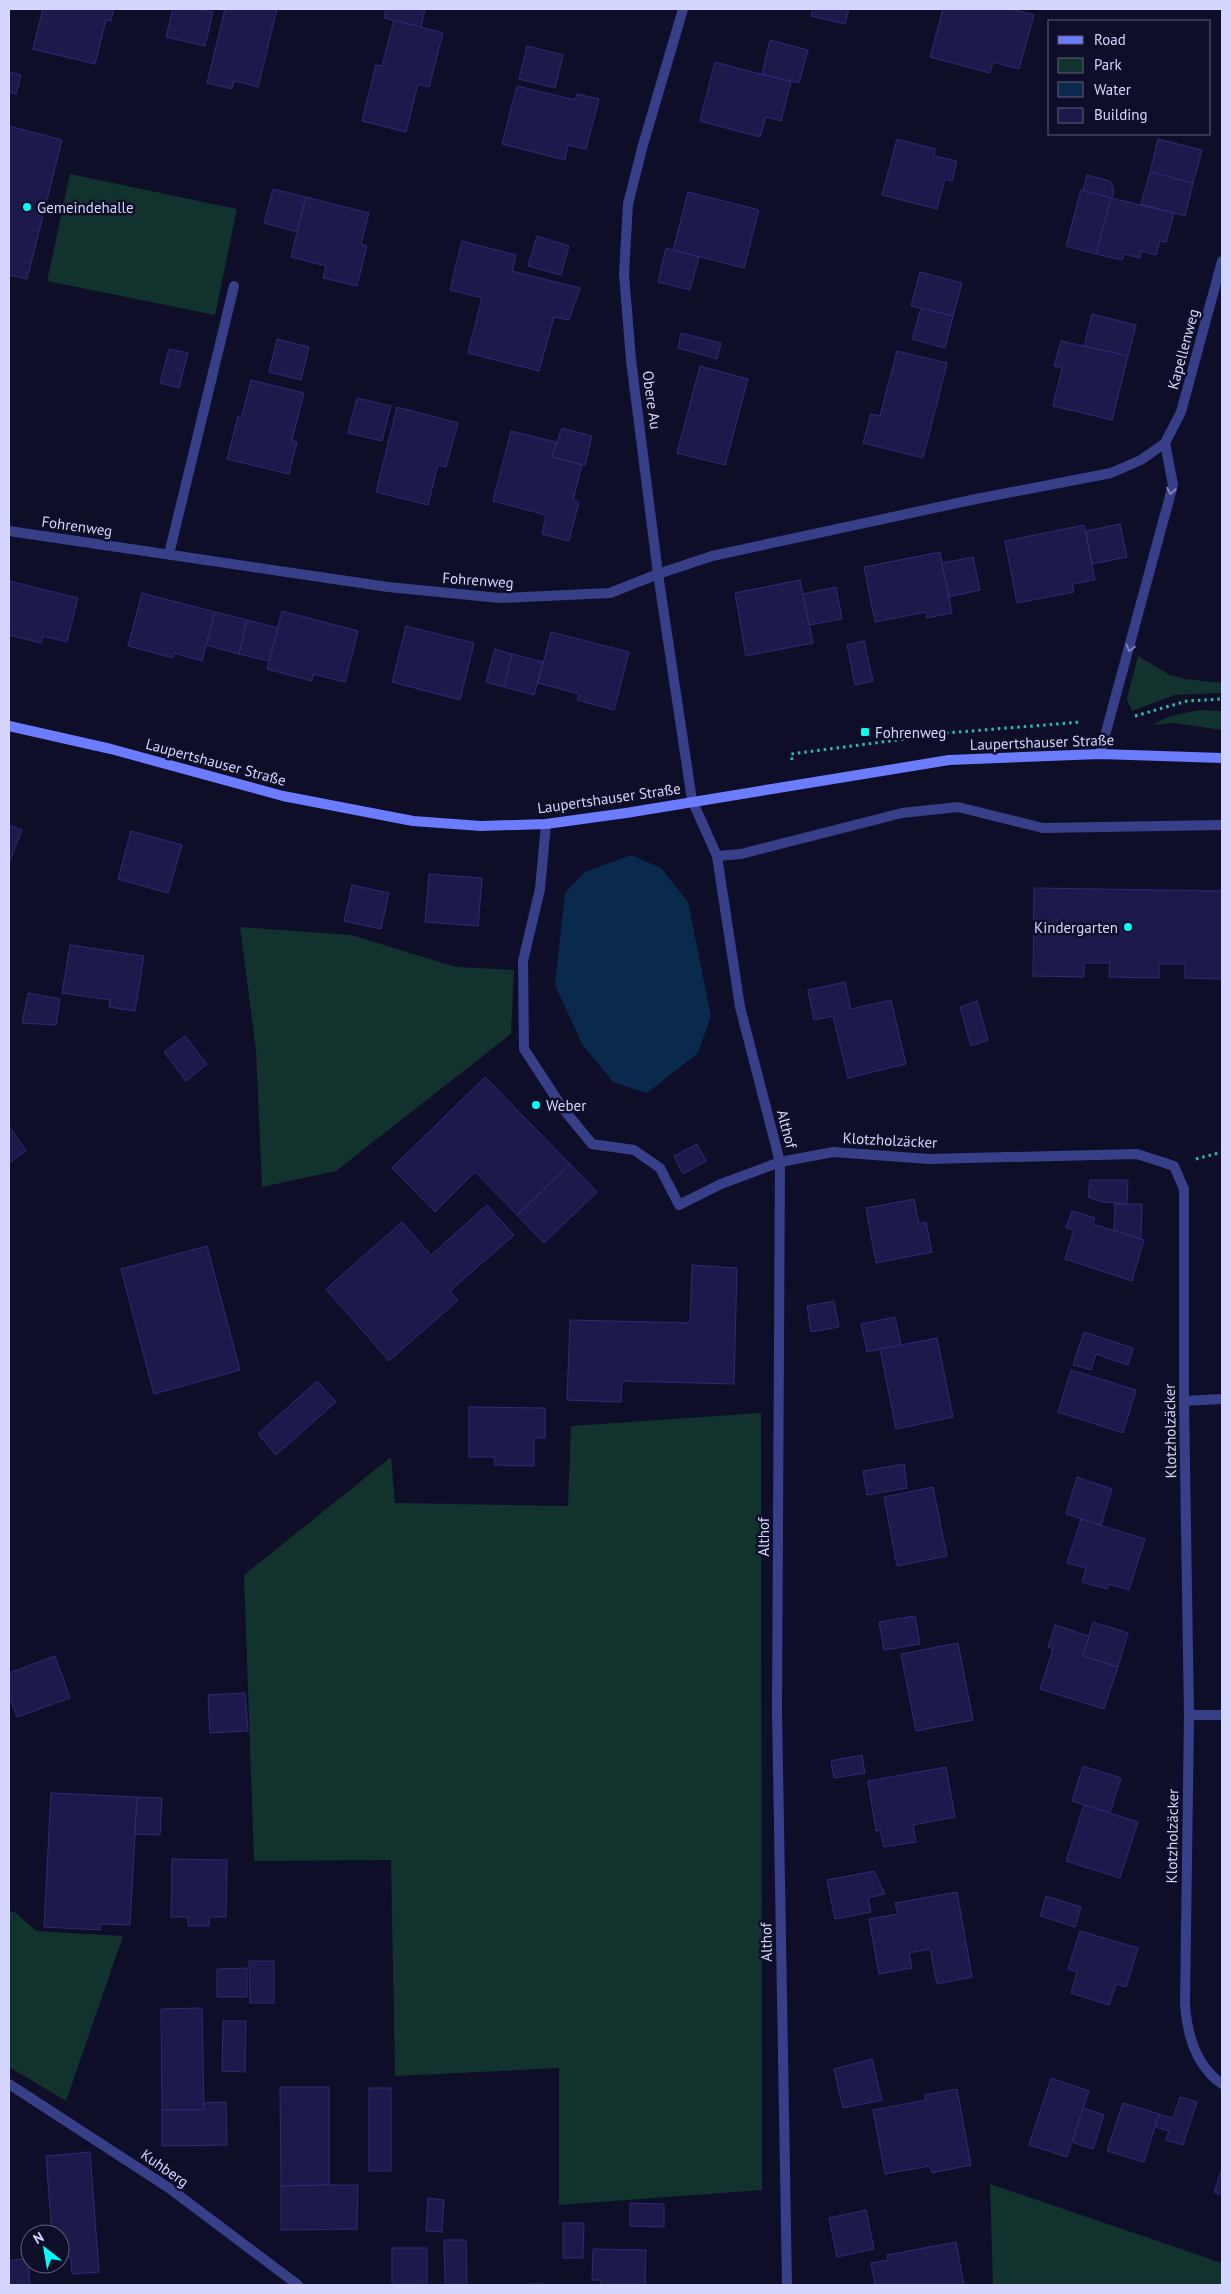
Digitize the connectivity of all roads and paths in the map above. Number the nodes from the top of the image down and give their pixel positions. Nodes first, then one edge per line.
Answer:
1 (684, 9) edge
2 (1222, 261) edge
3 (234, 286) dead end
4 (1165, 443) junction
5 (9, 531) edge
6 (169, 554) junction
7 (658, 574) junction
8 (1222, 700) edge
9 (1109, 722) junction
10 (9, 726) edge
11 (1100, 754) junction
12 (1222, 758) edge
13 (692, 800) junction
14 (546, 824) junction
15 (1222, 825) edge
16 (717, 856) junction
17 (780, 1162) junction
18 (1222, 1399) edge
19 (1184, 1401) junction
20 (1189, 1714) junction
21 (1222, 1715) edge
22 (9, 2084) edge
23 (1222, 2084) edge
24 (298, 2285) edge
25 (787, 2285) edge

1 - 7 street, Obere Au
2 - 4 street, Kapellenweg
3 - 6 street
4 - 7 street, Fohrenweg
4 -> 9 street
5 - 6 street, Fohrenweg
6 - 7 street, Fohrenweg
7 - 13 street, Obere Au
8 - 9 path
9 - 11 street
10 - 14 main road, Laupertshauser Straße
11 - 12 main road, Laupertshauser Straße
11 - 13 main road, Laupertshauser Straße
13 - 14 main road, Laupertshauser Straße
13 - 16 street, Althof
14 - 17 street, Klotzholzäcker
15 - 16 street
16 - 17 street, Althof
17 - 19 street, Klotzholzäcker
17 - 25 street, Althof
18 - 19 street
19 - 20 street, Klotzholzäcker
20 - 21 street
20 - 23 street, Klotzholzäcker
22 - 24 street, Kuhberg

